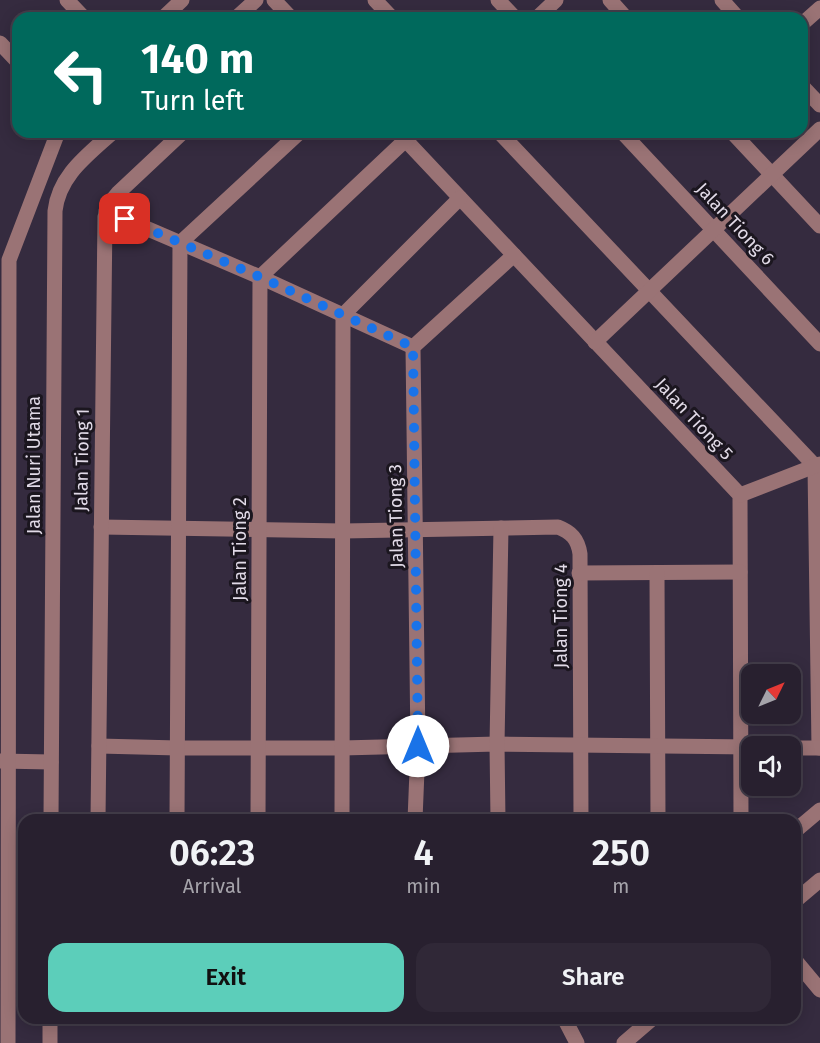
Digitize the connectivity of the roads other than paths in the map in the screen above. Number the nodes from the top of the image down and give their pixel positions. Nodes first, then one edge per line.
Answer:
1 (66, 0) edge
2 (182, 0) edge
3 (256, 0) edge
4 (274, 0) edge
5 (375, 0) edge
6 (498, 0) edge
7 (556, 0) edge
8 (610, 0) edge
9 (722, 0) edge
10 (820, 8) edge
11 (78, 12) edge
12 (170, 12) edge
13 (243, 12) edge
14 (285, 12) edge
15 (386, 12) edge
16 (509, 12) edge
17 (543, 12) edge
18 (621, 12) edge
19 (733, 12) edge
20 (808, 19) edge
21 (0, 43) edge
22 (12, 56) edge
23 (808, 93) edge
24 (820, 105) edge
25 (820, 129) edge
26 (55, 138) edge
27 (107, 138) edge
28 (177, 138) edge
29 (294, 138) edge
30 (403, 138) edge
31 (409, 138) edge
32 (505, 138) edge
33 (628, 138) edge
34 (738, 138) edge
35 (772, 175) junction
36 (460, 198) junction
37 (106, 211) junction
38 (820, 226) edge
39 (714, 230) junction
40 (180, 243) junction
41 (514, 255) junction
42 (4, 260) edge
43 (260, 277) junction
44 (650, 291) junction
45 (343, 315) junction
46 (595, 342) junction
47 (820, 344) edge
48 (413, 347) junction
49 (818, 465) edge
50 (740, 495) junction
51 (101, 527) junction
52 (501, 528) junction
53 (4, 529) edge
54 (179, 530) junction
55 (259, 530) junction
56 (416, 530) junction
57 (342, 531) junction
58 (740, 572) junction
59 (579, 573) junction
60 (657, 573) junction
61 (746, 736) edge
62 (497, 744) junction
63 (581, 745) junction
64 (99, 746) junction
65 (418, 746) junction
66 (657, 746) junction
67 (259, 747) junction
68 (741, 747) edge
69 (178, 748) junction
70 (342, 748) junction
71 (801, 748) edge
72 (819, 748) edge
73 (4, 761) edge
74 (51, 762) junction
75 (743, 796) edge
76 (820, 810) edge
77 (51, 814) edge
78 (98, 814) edge
79 (177, 814) edge
80 (258, 814) edge
81 (342, 814) edge
82 (415, 814) edge
83 (498, 814) edge
84 (581, 814) edge
85 (658, 814) edge
86 (741, 814) edge
87 (801, 826) edge
88 (820, 880) edge
89 (801, 895) edge
90 (801, 967) edge
91 (820, 990) edge
92 (4, 994) edge
93 (50, 1024) edge
94 (567, 1024) edge
95 (647, 1024) edge
96 (8, 1043) edge
97 (50, 1043) edge
98 (577, 1043) edge
99 (624, 1043) edge

1 - 11 street
2 - 12 street
3 - 13 street
4 - 14 street
5 - 15 street
6 - 16 street
7 - 17 street
8 - 18 street
9 - 19 street
10 - 20 street
21 - 22 street
23 - 24 street
25 - 35 street
26 - 42 street
27 - 74 street, Jalan Nuri Utama
28 - 37 street
29 - 40 street
30 - 43 street
31 - 36 street, Jalan Tiong 5
32 - 44 street
33 - 39 street, Jalan Tiong 6
34 - 35 street
35 - 38 street
35 - 39 street
36 - 41 street, Jalan Tiong 5
36 - 45 street
37 - 40 street
37 - 51 street, Jalan Tiong 1
39 - 44 street
39 - 47 street, Jalan Tiong 6
40 - 43 street
40 - 54 street
41 - 46 street, Jalan Tiong 5
41 - 48 street
42 - 53 street
43 - 45 street
43 - 55 street, Jalan Tiong 2
44 - 46 street
44 - 49 street
45 - 48 street
45 - 57 street
46 - 50 street, Jalan Tiong 5
48 - 56 street, Jalan Tiong 3
49 - 50 street
49 - 72 street
50 - 58 street
51 - 54 street, Jalan Tiong 4
51 - 64 street, Jalan Tiong 1
52 - 56 street, Jalan Tiong 4
52 - 59 street, Jalan Tiong 4
52 - 62 street
53 - 73 street
54 - 55 street, Jalan Tiong 4
54 - 69 street
55 - 57 street, Jalan Tiong 4
55 - 67 street, Jalan Tiong 2
56 - 57 street, Jalan Tiong 4
56 - 65 street, Jalan Tiong 3
57 - 70 street
58 - 60 street
58 - 61 street
59 - 60 street
59 - 63 street, Jalan Tiong 4
60 - 66 street
62 - 63 street
62 - 65 street
62 - 83 street
63 - 66 street
63 - 84 street, Jalan Tiong 4
64 - 69 street
64 - 78 street, Jalan Tiong 1
65 - 70 street
65 - 82 street, Jalan Tiong 3
66 - 68 street
66 - 85 street
67 - 69 street
67 - 70 street
67 - 80 street, Jalan Tiong 2
69 - 79 street
70 - 81 street
71 - 72 street
73 - 74 street
73 - 92 street
74 - 77 street, Jalan Nuri Utama
75 - 86 street
76 - 87 street
88 - 89 street
90 - 91 street
92 - 96 street
93 - 97 street
94 - 98 street
95 - 99 street

